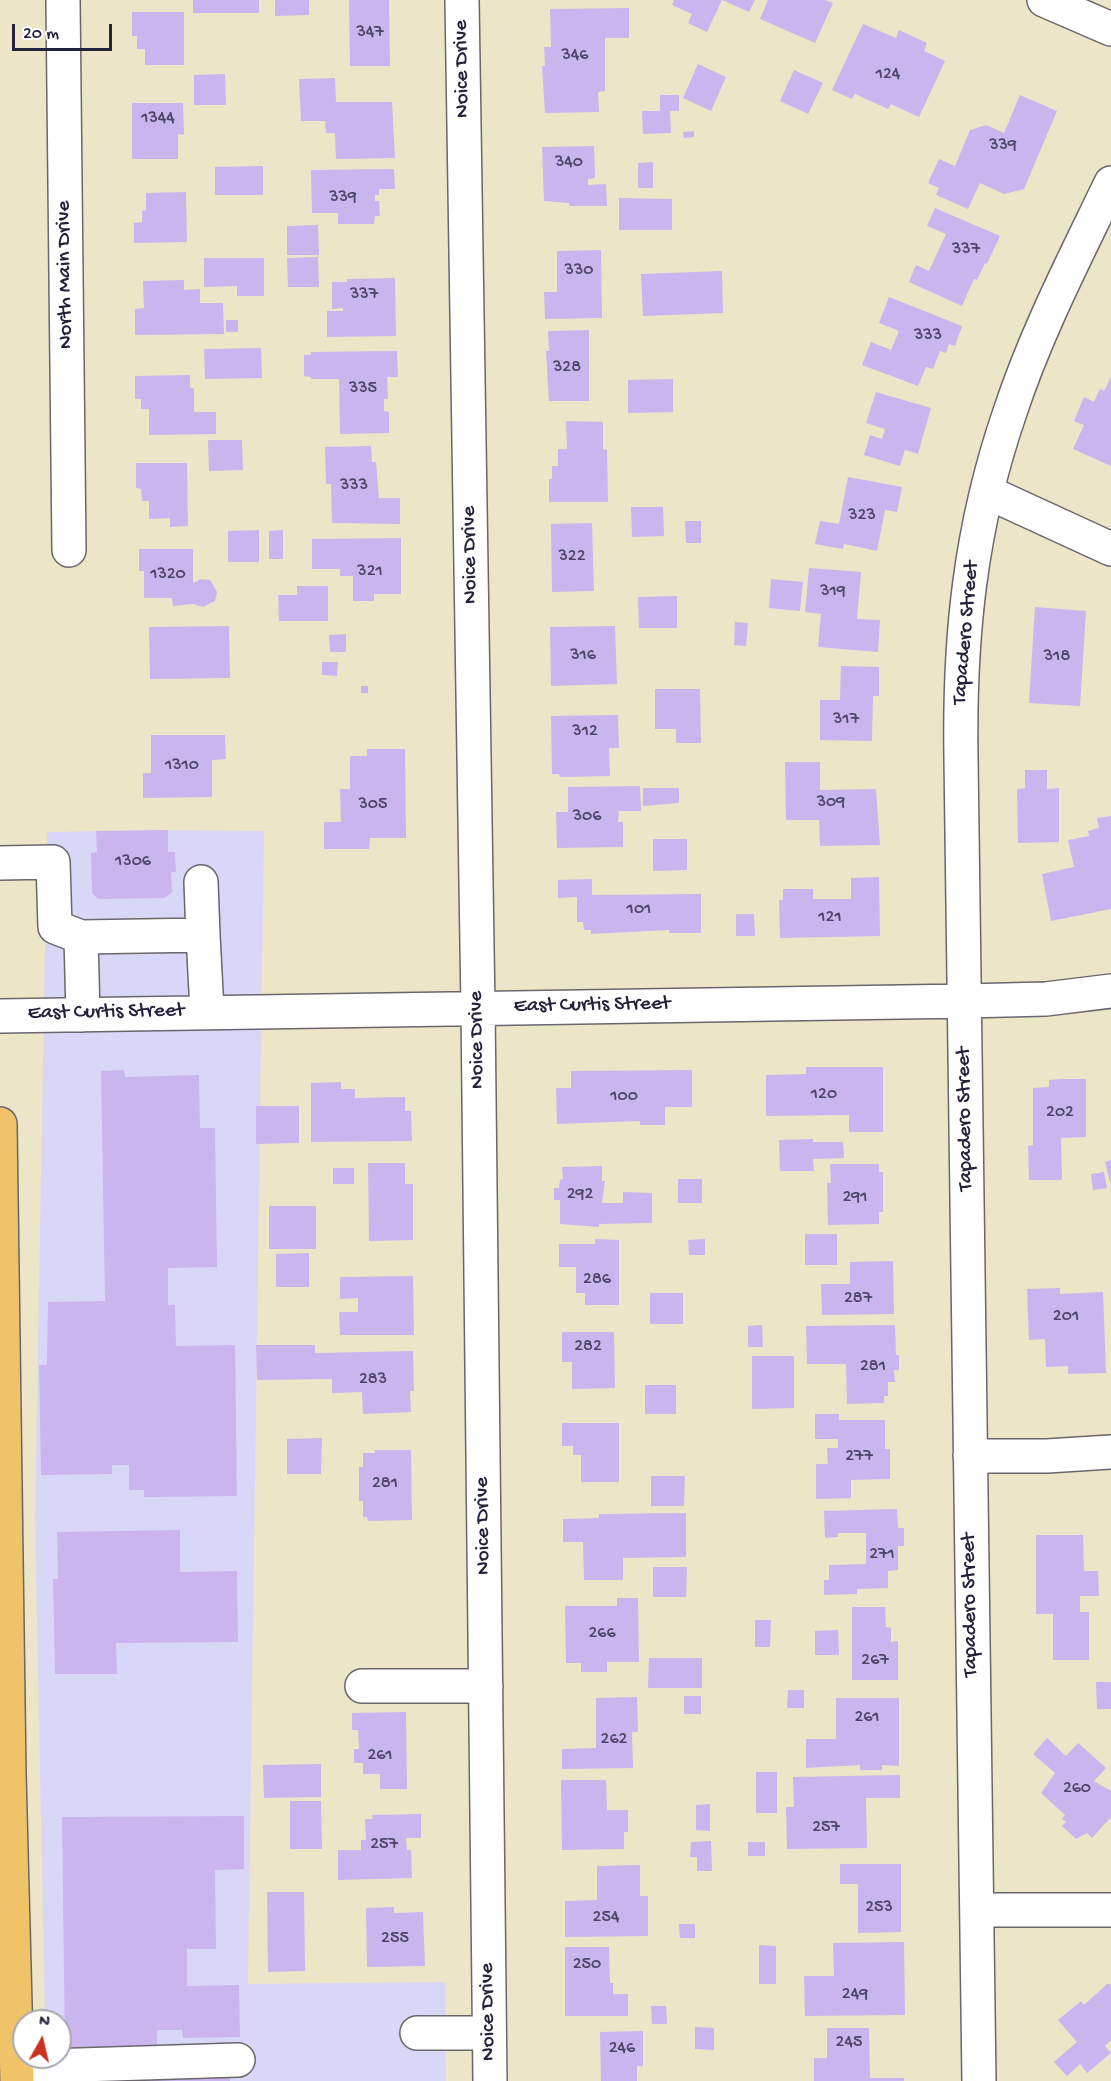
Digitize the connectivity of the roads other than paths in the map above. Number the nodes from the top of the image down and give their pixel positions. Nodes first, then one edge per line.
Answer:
1 (63, 0) edge
2 (462, 0) edge
3 (1044, 0) edge
4 (1111, 29) edge
5 (1111, 183) edge
6 (987, 492) junction
7 (1111, 549) edge
8 (69, 550) dead end
9 (0, 863) edge
10 (201, 882) dead end
11 (203, 935) junction
12 (81, 937) junction
13 (1111, 991) edge
14 (965, 1001) junction
15 (478, 1008) junction
16 (207, 1011) junction
17 (83, 1015) junction
18 (0, 1016) edge
19 (0, 1124) edge
20 (1111, 1452) edge
21 (970, 1456) junction
22 (362, 1686) dead end
23 (486, 1686) junction
24 (5, 1727) edge
25 (977, 1910) junction
26 (1111, 1910) edge
27 (417, 2033) dead end
28 (489, 2033) junction
29 (238, 2060) dead end
30 (17, 2074) edge
31 (489, 2081) edge
32 (979, 2081) edge

1 - 8 street, North Main Drive
2 - 15 street, Noice Drive
3 - 4 street
5 - 6 street, Tapadero Street
6 - 7 street
6 - 14 street, Tapadero Street
9 - 12 street
10 - 11 street
11 - 12 street
11 - 16 street
12 - 17 street
13 - 14 street, East Curtis Street
14 - 15 street, East Curtis Street
14 - 21 street, Tapadero Street
15 - 16 street, East Curtis Street
15 - 23 street, Noice Drive
16 - 17 street, East Curtis Street
17 - 18 street, East Curtis Street
19 - 24 main road
20 - 21 street
21 - 25 street, Tapadero Street
22 - 23 street
23 - 28 street, Noice Drive
24 - 30 main road
25 - 26 street
25 - 32 street, Tapadero Street
27 - 28 street
28 - 31 street, Noice Drive
29 - 30 street

